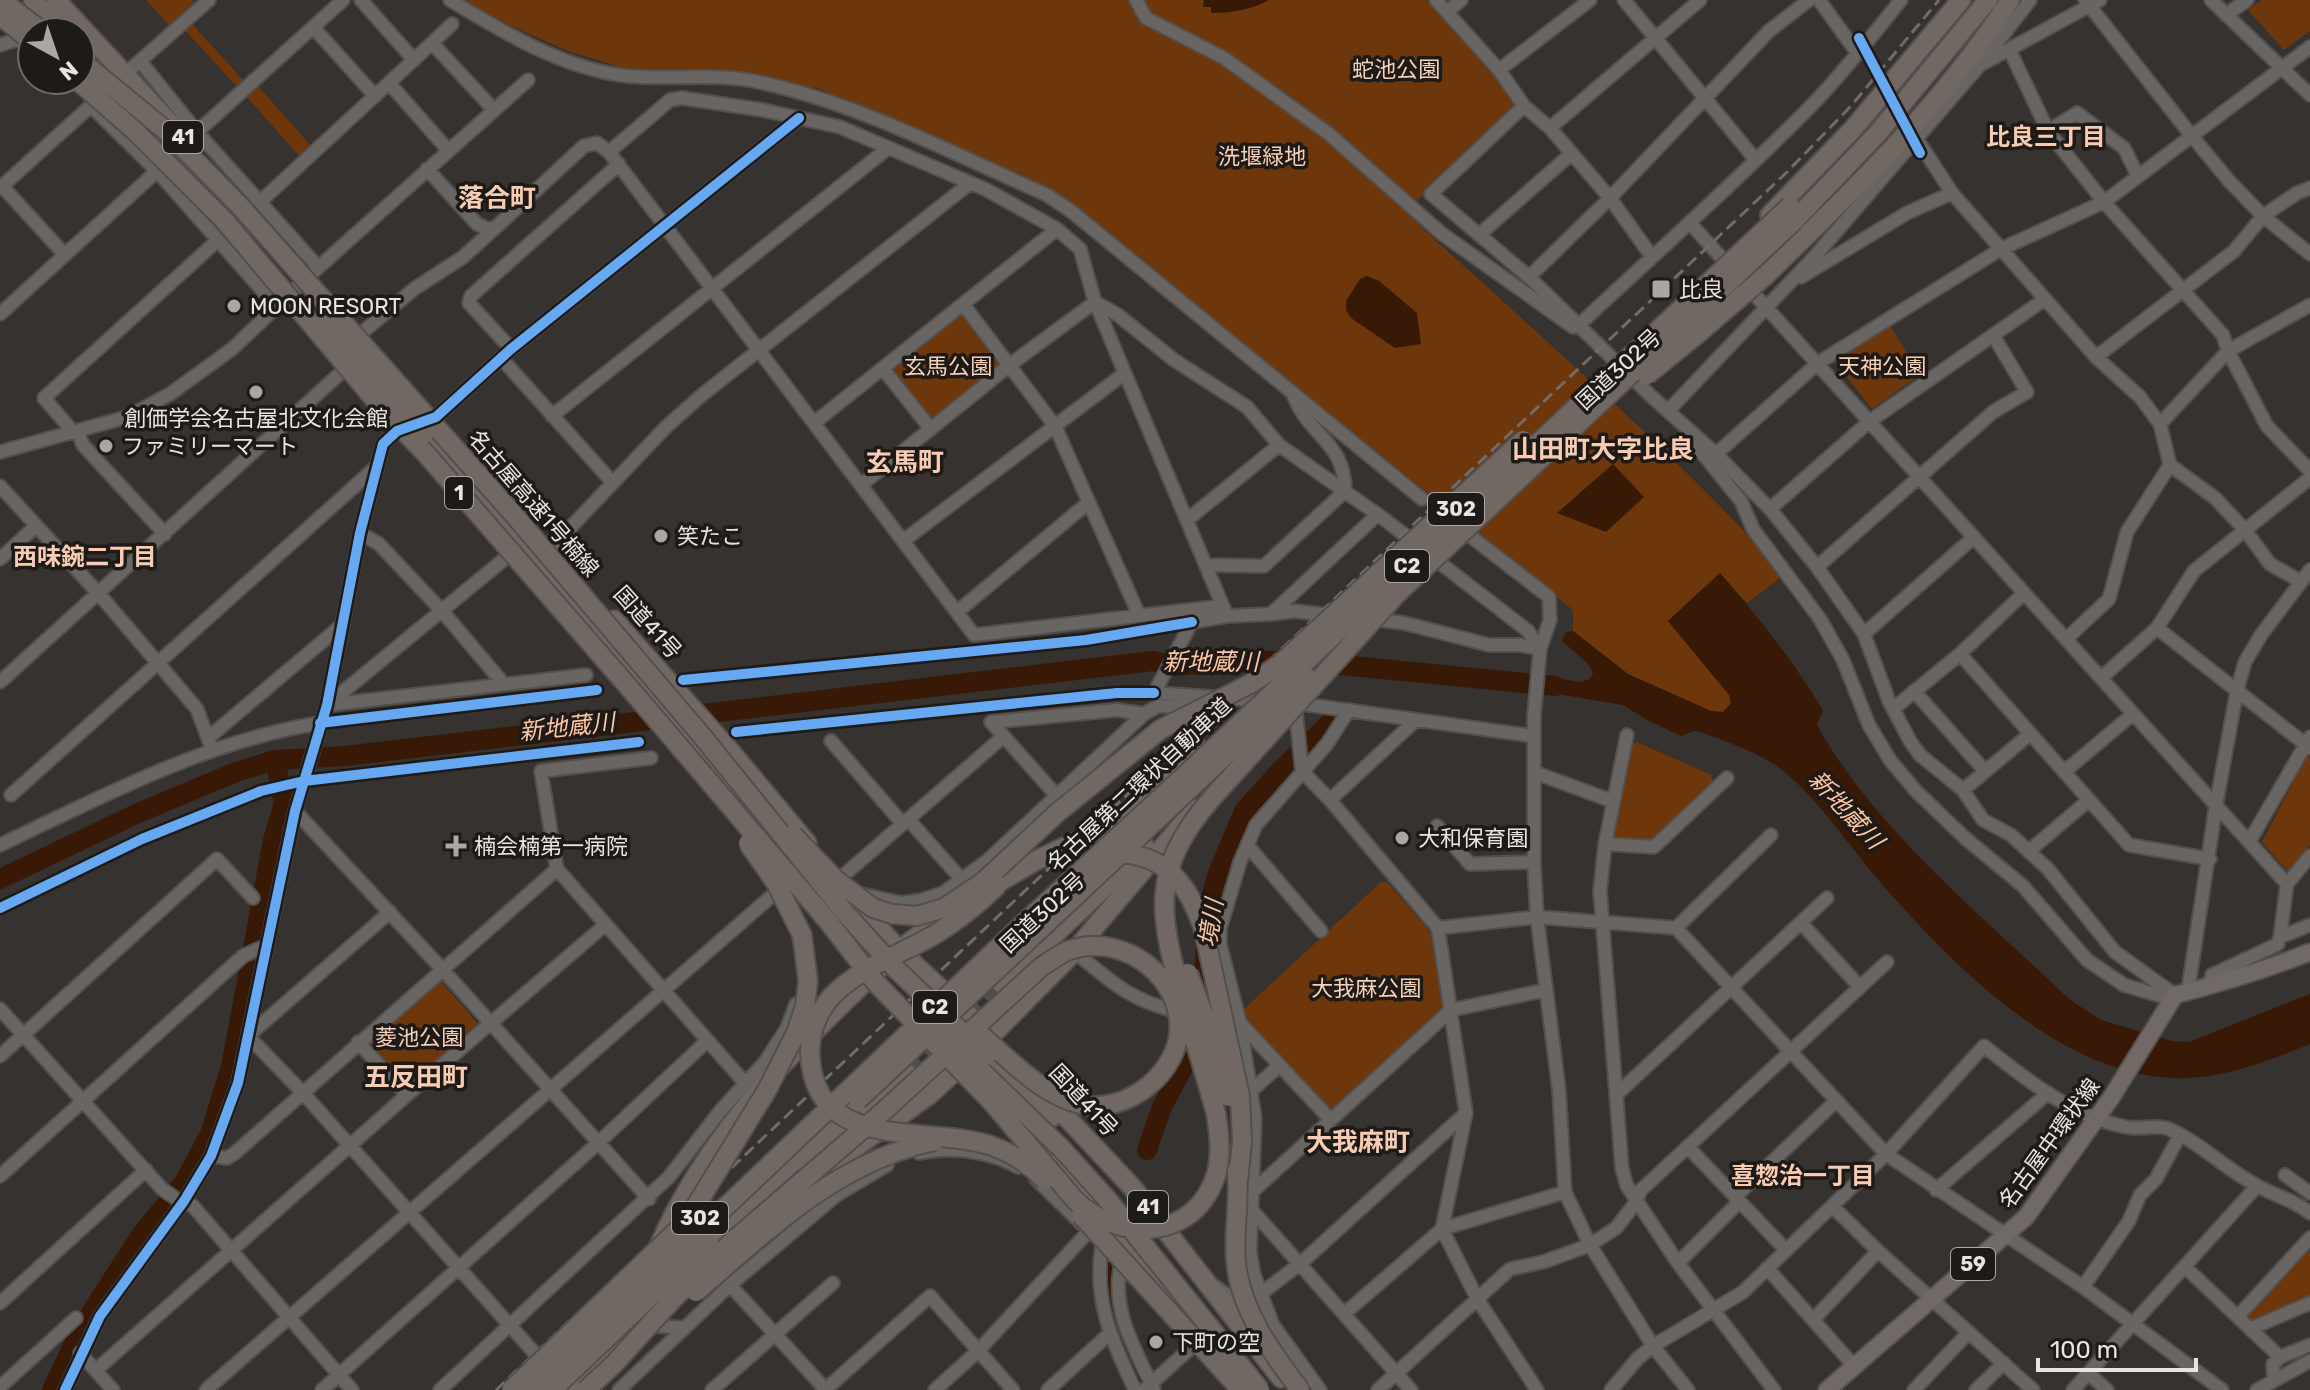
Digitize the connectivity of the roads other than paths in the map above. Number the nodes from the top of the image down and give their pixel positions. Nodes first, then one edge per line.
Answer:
1 (1, 0) edge
2 (18, 0) edge
3 (33, 0) edge
4 (56, 0) edge
5 (209, 0) edge
6 (343, 0) edge
7 (361, 0) edge
8 (450, 0) edge
9 (1136, 0) edge
10 (1436, 0) edge
11 (1461, 0) edge
12 (1590, 0) edge
13 (1624, 0) edge
14 (1700, 0) edge
15 (1809, 0) edge
16 (1819, 0) edge
17 (1901, 0) edge
18 (1961, 0) edge
19 (1970, 0) edge
20 (1988, 0) edge
21 (2002, 0) edge
22 (2010, 0) edge
23 (2030, 0) edge
24 (2211, 0) edge
25 (2247, 0) edge
26 (2092, 2) edge
27 (1447, 12) junction
28 (0, 13) edge
29 (2226, 15) junction
30 (22, 16) edge
31 (48, 16) edge
32 (452, 24) dead end
33 (16, 27) edge
34 (313, 27) junction
35 (1655, 37) junction
36 (432, 43) junction
37 (2310, 47) edge
38 (2010, 51) junction
39 (1858, 54) junction
40 (414, 60) junction
41 (1979, 66) junction
42 (2282, 67) junction
43 (1499, 70) junction
44 (96, 73) edge
45 (96, 74) edge
46 (528, 80) dead end
47 (106, 81) junction
48 (389, 83) junction
49 (96, 89) edge
50 (2310, 95) edge
51 (95, 96) edge
52 (375, 96) junction
53 (1704, 97) junction
54 (91, 106) junction
55 (1524, 106) junction
56 (494, 110) junction
57 (799, 118) junction
58 (1550, 128) junction
59 (2048, 131) junction
60 (197, 132) junction
61 (2191, 135) junction
62 (1917, 139) junction
63 (887, 149) junction
64 (448, 150) junction
65 (609, 152) junction
66 (1571, 154) junction
67 (1755, 159) junction
68 (619, 164) junction
69 (427, 169) junction
70 (157, 171) junction
71 (2138, 176) junction
72 (969, 184) junction
73 (1, 187) edge
74 (2310, 188) edge
75 (1952, 193) junction
76 (1610, 198) junction
77 (260, 202) junction
78 (2104, 202) junction
79 (2263, 216) junction
80 (1690, 223) junction
81 (665, 226) junction
82 (495, 228) junction
83 (1057, 229) junction
84 (1480, 234) junction
85 (218, 240) junction
86 (2001, 249) junction
87 (2310, 254) edge
88 (65, 255) junction
89 (1652, 257) junction
90 (315, 270) junction
91 (1762, 273) junction
92 (1529, 277) junction
93 (1790, 284) junction
94 (712, 288) junction
95 (2182, 290) junction
96 (2045, 299) junction
97 (1095, 302) junction
98 (281, 304) junction
99 (963, 304) junction
100 (2310, 305) edge
101 (1767, 309) junction
102 (0, 314) edge
103 (1583, 328) junction
104 (363, 332) junction
105 (1993, 335) junction
106 (759, 350) junction
107 (2228, 351) junction
108 (506, 353) junction
109 (2096, 357) junction
110 (1818, 363) junction
111 (1011, 364) junction
112 (1618, 367) junction
113 (346, 368) junction
114 (883, 369) junction
115 (1125, 373) junction
116 (1293, 394) junction
117 (1664, 407) junction
118 (552, 416) junction
119 (436, 417) junction
120 (1870, 421) junction
121 (814, 423) junction
122 (2160, 424) junction
123 (1055, 426) junction
124 (931, 429) junction
125 (397, 431) junction
126 (76, 432) junction
127 (1279, 445) junction
128 (0, 452) edge
129 (1716, 454) junction
130 (427, 455) junction
131 (2170, 465) junction
132 (376, 467) junction
133 (2310, 471) edge
134 (1918, 476) junction
135 (2310, 478) edge
136 (613, 483) junction
137 (861, 485) junction
138 (0, 486) edge
139 (1345, 491) junction
140 (1422, 499) dead end
141 (1089, 502) junction
142 (1770, 509) junction
143 (519, 511) junction
144 (1377, 515) junction
145 (1187, 520) junction
146 (36, 526) junction
147 (2245, 530) junction
148 (1465, 532) dead end
149 (360, 533) junction
150 (165, 534) junction
151 (1974, 537) junction
152 (903, 541) junction
153 (550, 549) junction
154 (508, 556) junction
155 (0, 559) edge
156 (1206, 565) junction
157 (1817, 567) junction
158 (2310, 570) edge
159 (2298, 584) junction
160 (2024, 593) junction
161 (99, 594) junction
162 (2310, 594) edge
163 (1394, 597) junction
164 (442, 611) junction
165 (1225, 611) junction
166 (957, 612) junction
167 (1271, 614) junction
168 (1139, 615) junction
169 (343, 624) junction
170 (2157, 628) junction
171 (1864, 634) junction
172 (2066, 639) junction
173 (1540, 652) junction
174 (1960, 654) junction
175 (159, 664) junction
176 (586, 675) dead end
177 (2101, 678) junction
178 (0, 682) edge
179 (503, 683) junction
180 (2237, 690) junction
181 (1914, 691) junction
182 (631, 694) junction
183 (1238, 699) junction
184 (1295, 703) junction
185 (327, 705) junction
186 (1893, 709) junction
187 (1349, 710) junction
188 (1144, 714) junction
189 (2133, 714) junction
190 (1416, 720) junction
191 (320, 723) junction
192 (2030, 734) junction
193 (1627, 735) dead end
194 (710, 736) junction
195 (1004, 736) junction
196 (1533, 736) junction
197 (831, 741) dead end
198 (2309, 743) edge
199 (210, 744) junction
200 (651, 758) dead end
201 (1302, 771) junction
202 (1985, 771) junction
203 (2064, 772) junction
204 (1174, 773) junction
205 (1536, 773) junction
206 (1104, 776) junction
207 (1727, 778) dead end
208 (1963, 790) junction
209 (11, 795) dead end
210 (1056, 795) junction
211 (1330, 800) junction
212 (2089, 800) junction
213 (1199, 801) junction
214 (1612, 801) junction
215 (2216, 805) junction
216 (295, 811) junction
217 (905, 821) junction
218 (1437, 826) dead end
219 (1771, 835) dead end
220 (2249, 842) junction
221 (1605, 844) junction
222 (0, 845) edge
223 (1247, 845) junction
224 (1177, 848) junction
225 (1000, 849) junction
226 (2029, 851) junction
227 (2310, 856) edge
228 (2210, 859) junction
229 (1534, 862) junction
230 (1026, 867) junction
231 (557, 869) junction
232 (962, 880) junction
233 (789, 881) junction
234 (2287, 884) junction
235 (841, 886) junction
236 (803, 896) junction
237 (253, 898) dead end
238 (1827, 898) dead end
239 (950, 911) junction
240 (390, 912) junction
241 (1537, 917) junction
242 (824, 918) junction
243 (1601, 921) junction
244 (1801, 923) junction
245 (605, 925) junction
246 (2310, 925) edge
247 (1438, 928) junction
248 (1676, 928) junction
249 (1321, 931) dead end
250 (2280, 937) junction
251 (262, 948) junction
252 (1074, 951) junction
253 (2310, 952) edge
254 (895, 958) junction
255 (977, 960) dead end
256 (1887, 962) dead end
257 (442, 969) junction
258 (874, 974) junction
259 (1002, 984) tunnel mouth
260 (1860, 987) junction
261 (2210, 987) junction
262 (1732, 988) junction
263 (1546, 990) junction
264 (663, 991) junction
265 (2174, 1000) junction
266 (0, 1009) edge
267 (1451, 1010) junction
268 (1238, 1016) junction
269 (491, 1022) junction
270 (23, 1035) junction
271 (248, 1036) junction
272 (991, 1036) junction
273 (707, 1041) junction
274 (358, 1042) junction
275 (884, 1048) dead end
276 (1791, 1050) junction
277 (0, 1056) edge
278 (969, 1059) junction
279 (1280, 1065) junction
280 (907, 1073) tunnel mouth
281 (745, 1083) junction
282 (550, 1090) junction
283 (1252, 1090) junction
284 (303, 1093) junction
285 (2048, 1093) junction
286 (407, 1095) junction
287 (929, 1095) junction
288 (1616, 1095) junction
289 (83, 1101) junction
290 (1836, 1101) junction
291 (1466, 1113) junction
292 (2096, 1118) junction
293 (1330, 1119) junction
294 (2180, 1135) junction
295 (949, 1138) junction
296 (598, 1143) junction
297 (349, 1146) junction
298 (1688, 1147) junction
299 (1886, 1154) junction
300 (211, 1156) junction
301 (893, 1162) junction
302 (146, 1170) junction
303 (2285, 1175) dead end
304 (0, 1176) edge
305 (2257, 1186) junction
306 (1245, 1187) junction
307 (1936, 1190) junction
308 (1565, 1192) junction
309 (2310, 1193) edge
310 (649, 1199) junction
311 (1737, 1200) junction
312 (181, 1201) junction
313 (1637, 1201) junction
314 (729, 1205) junction
315 (1832, 1206) junction
316 (1251, 1209) junction
317 (409, 1213) junction
318 (2310, 1213) edge
319 (1442, 1229) junction
320 (1089, 1231) junction
321 (2006, 1237) junction
322 (2310, 1238) edge
323 (1102, 1245) junction
324 (1590, 1245) junction
325 (1785, 1249) junction
326 (232, 1250) junction
327 (1878, 1251) junction
328 (1301, 1263) junction
329 (1678, 1263) junction
330 (1121, 1265) junction
331 (650, 1266) junction
332 (458, 1267) junction
333 (2185, 1267) junction
334 (1767, 1268) junction
335 (1204, 1280) junction
336 (833, 1283) dead end
337 (730, 1285) junction
338 (2083, 1287) junction
339 (673, 1292) junction
340 (1260, 1295) junction
341 (1478, 1300) junction
342 (1932, 1300) junction
343 (0, 1303) edge
344 (2310, 1303) edge
345 (1713, 1312) junction
346 (1344, 1314) junction
347 (2239, 1315) junction
348 (76, 1318) dead end
349 (290, 1318) junction
350 (1813, 1320) junction
351 (2133, 1324) junction
352 (510, 1325) junction
353 (639, 1325) junction
354 (685, 1328) junction
355 (2252, 1328) junction
356 (1969, 1332) junction
357 (774, 1333) junction
358 (1109, 1334) junction
359 (1194, 1345) junction
360 (2310, 1345) edge
361 (1653, 1346) junction
362 (978, 1351) junction
363 (80, 1353) junction
364 (2280, 1357) junction
365 (1205, 1358) junction
366 (2004, 1363) junction
367 (614, 1364) junction
368 (545, 1365) junction
369 (2307, 1365) edge
370 (1232, 1366) junction
371 (1854, 1366) junction
372 (96, 1370) junction
373 (1396, 1373) junction
374 (2088, 1373) junction
375 (339, 1374) junction
376 (2274, 1379) junction
377 (0, 1387) edge
378 (1149, 1388) edge
379 (1829, 1389) edge
380 (65, 1390) edge
381 (113, 1390) edge
382 (206, 1390) edge
383 (322, 1390) edge
384 (352, 1390) edge
385 (440, 1390) edge
386 (511, 1390) edge
387 (518, 1390) edge
388 (533, 1390) edge
389 (552, 1390) edge
390 (569, 1390) edge
391 (586, 1390) edge
392 (619, 1390) edge
393 (712, 1390) edge
394 (826, 1390) edge
395 (935, 1390) edge
396 (1013, 1390) edge
397 (1048, 1390) edge
398 (1135, 1390) edge
399 (1233, 1390) edge
400 (1241, 1390) edge
401 (1252, 1390) edge
402 (1260, 1390) edge
403 (1283, 1390) edge
404 (1291, 1390) edge
405 (1300, 1390) edge
406 (1320, 1390) edge
407 (1378, 1390) edge
408 (1411, 1390) edge
409 (1537, 1390) edge
410 (1611, 1390) edge
411 (1688, 1390) edge
412 (1774, 1390) edge
413 (1914, 1390) edge
414 (1976, 1390) edge
415 (2033, 1390) edge
416 (2073, 1390) edge
417 (2107, 1390) edge
418 (2222, 1390) edge
419 (2257, 1390) edge

1 - 30 highway, bridge
2 - 28 main road
3 - 31 highway
4 - 90 highway, 国道41号 / 41
5 - 60 street
6 - 34 street
7 - 40 street
8 - 116 street
9 - 103 street
10 - 27 street
11 - 27 street
12 - 43 street
13 - 35 street
14 - 35 street
15 - 53 street
16 - 39 street
17 - 39 street
18 - 204 highway, 国道302号 / 302, bridge
19 - 112 highway, 名古屋第二環状自動車道 / C2, bridge
20 - 163 highway, 名古屋第二環状自動車道 / C2, bridge
21 - 91 highway
22 - 91 highway
23 - 41 street
24 - 29 street
25 - 29 street
26 - 38 street
26 - 61 street
27 - 43 street
28 - 33 highway, bridge
29 - 42 street
32 - 36 street
34 - 52 street
34 - 60 street
35 - 53 street
35 - 58 street
36 - 40 street
36 - 56 street
37 - 42 street
38 - 41 street
38 - 59 street
39 - 67 street
40 - 48 street
41 - 62 street
42 - 50 street
42 - 61 street
43 - 55 street
44 - 47 highway, 名古屋高速1号楠線 / 1, bridge
45 - 98 highway, 41
46 - 56 street
47 - 143 highway, bridge
47 - 194 highway, 名古屋高速1号楠線 / 1, bridge
48 - 52 street
48 - 64 street
49 - 54 street
51 - 130 highway, 1, bridge
52 - 77 street
53 - 67 street
53 - 76 street
54 - 70 street
54 - 73 street
55 - 58 street
55 - 84 street
56 - 64 street
57 - 63 street
57 - 65 street
57 - 81 street
58 - 66 street
59 - 71 street
59 - 78 street
60 - 77 street
61 - 71 street
61 - 79 street
62 - 75 street
62 - 93 street
63 - 72 street
63 - 94 street
64 - 69 street
65 - 68 street
65 - 82 street
66 - 76 street
66 - 84 street
67 - 80 street
68 - 81 street
68 - 108 street
69 - 82 street
69 - 90 street
70 - 85 street
70 - 88 street
71 - 78 street
72 - 83 street
72 - 106 street
73 - 88 street
74 - 79 street
75 - 86 street
75 - 93 street
76 - 89 street
76 - 92 street
77 - 90 street
78 - 86 street
78 - 95 street
79 - 87 street
79 - 95 street
80 - 89 street
80 - 101 street
81 - 94 street
81 - 108 street
82 - 104 street
83 - 97 street
83 - 99 street
84 - 92 street
85 - 98 street
85 - 126 street
86 - 96 street
86 - 110 street
88 - 102 street
89 - 103 street
90 - 98 street
90 - 104 highway, 国道41号 / 41
91 - 213 highway, 国道302号 / 302, bridge
92 - 103 street
93 - 101 street
94 - 106 street
94 - 118 street
95 - 107 street
95 - 109 street
96 - 105 street
96 - 109 street
97 - 111 street
97 - 115 street
97 - 127 street
98 - 113 highway, 41
98 - 126 street
99 - 111 street
99 - 114 street
100 - 107 street
101 - 110 street
101 - 117 street
103 - 117 street
104 - 119 highway, 国道41号 / 41
105 - 120 street
105 - 134 street
106 - 121 street
106 - 136 street
107 - 122 street
107 - 133 street
108 - 118 street
108 - 119 street
109 - 122 street
110 - 120 street
110 - 129 street
111 - 123 street
111 - 124 street
112 - 206 highway, bridge
112 - 314 highway, 名古屋第二環状自動車道 / C2, bridge
113 - 125 highway, 41
113 - 150 street
114 - 121 street
114 - 124 street
115 - 123 street
115 - 145 street
116 - 139 street
116 - 140 street
117 - 129 street
117 - 265 street
118 - 136 street
119 - 125 street
119 - 143 highway, 国道41号 / 41
120 - 134 street
120 - 142 street
121 - 137 street
122 - 131 street
123 - 141 street
123 - 152 street
124 - 137 street
125 - 132 street
125 - 154 highway, 41
126 - 128 street
126 - 150 street
127 - 139 street
127 - 145 street
129 - 142 street
130 - 182 highway, 1, bridge
130 - 242 highway, bridge
131 - 147 street
131 - 172 street
132 - 149 street
132 - 175 street
134 - 151 street
134 - 157 street
135 - 147 street
136 - 153 street
137 - 152 street
138 - 146 street
139 - 144 street
139 - 156 street
141 - 166 street
141 - 168 street
142 - 157 street
143 - 153 highway, 国道41号 / 41
144 - 167 street
144 - 173 street
145 - 156 street
146 - 155 street
146 - 161 street
147 - 159 street
147 - 170 street
148 - 173 street
149 - 164 street
149 - 169 street
150 - 161 street
151 - 160 street
151 - 171 street
152 - 166 street
153 - 194 highway, 国道41号 / 41
154 - 164 street
154 - 182 highway, 41
156 - 165 street
157 - 171 street
158 - 159 street
159 - 162 street
159 - 180 street
160 - 172 street
160 - 174 street
161 - 175 street
161 - 178 street
163 - 224 highway, bridge
163 - 389 highway, 名古屋第二環状自動車道 / C2, bridge
164 - 179 street
164 - 185 street
165 - 167 street
165 - 168 street
165 - 183 street
166 - 168 street
167 - 173 street
169 - 185 street
169 - 199 street
170 - 177 street
170 - 180 street
171 - 186 street
172 - 177 street
173 - 196 street
174 - 181 street
174 - 192 street
175 - 199 street
175 - 209 street
176 - 179 street
177 - 189 street
179 - 185 street
180 - 198 street
180 - 215 street
181 - 186 street
181 - 202 street
182 - 233 highway, 41, bridge
182 - 242 highway, 1, bridge
182 - 386 highway, bridge
183 - 184 street
183 - 188 street
184 - 187 street
184 - 201 street
185 - 191 street
186 - 208 street
187 - 190 street
187 - 201 street
188 - 195 street
188 - 210 street
189 - 203 street
189 - 215 street
190 - 196 street
190 - 211 street
191 - 199 street
191 - 216 street
192 - 202 street
192 - 203 street
193 - 214 street
194 - 206 highway, bridge
194 - 235 highway, 国道41号 / 41
194 - 254 highway, 名古屋高速1号楠線 / 1, bridge
195 - 210 street
195 - 217 street
196 - 205 street
197 - 217 street
198 - 220 street
199 - 222 street
200 - 231 street
201 - 211 street
201 - 223 street
202 - 208 street
203 - 212 street
204 - 230 highway
204 - 255 highway, 国道302号 / 302
205 - 214 street
205 - 229 street
206 - 295 highway, bridge
207 - 221 street
208 - 226 street
210 - 225 street
211 - 247 street
212 - 226 street
212 - 228 street
213 - 252 highway
213 - 259 highway, 国道302号 / 302
214 - 221 street
215 - 220 street
215 - 228 street
216 - 240 street
216 - 251 street
217 - 232 street
217 - 235 street
218 - 229 street
219 - 248 street
220 - 234 street
221 - 243 street
223 - 249 street
223 - 268 street
224 - 242 highway, bridge
224 - 306 highway, bridge
225 - 230 street
225 - 232 street
226 - 265 street
227 - 234 street
228 - 265 street
229 - 241 street
230 - 239 highway
231 - 245 street
231 - 257 street
232 - 235 street
232 - 239 street
233 - 236 highway, 41
233 - 264 street
234 - 250 street
235 - 254 highway, 国道41号 / 41
236 - 242 highway, 41
236 - 281 street
237 - 270 street
238 - 244 street
239 - 254 highway
240 - 257 street
240 - 271 street
241 - 243 street
241 - 247 street
241 - 263 street
242 - 258 highway, 41
242 - 402 highway, bridge
243 - 248 street
243 - 288 street
244 - 260 street
244 - 262 street
245 - 264 street
245 - 269 street
246 - 250 street
247 - 267 street
248 - 262 street
250 - 261 street
251 - 271 street
251 - 289 street
252 - 268 street, bridge
252 - 272 highway
253 - 261 main road
254 - 258 highway
254 - 272 highway, 国道41号 / 41
254 - 278 highway
254 - 367 highway, bridge
254 - 403 highway, bridge
256 - 260 street
257 - 269 street
257 - 274 street
258 - 278 highway, 41
258 - 331 highway
260 - 276 street
261 - 265 main road
262 - 276 street
262 - 288 street
263 - 267 street
263 - 308 street
264 - 273 street
264 - 282 street
265 - 292 main road, 名古屋中環状線 / 59
266 - 270 street
267 - 291 street
267 - 293 street
268 - 279 street
268 - 283 street
269 - 282 street
269 - 286 street
270 - 277 street
270 - 289 street
271 - 284 street
271 - 300 street
272 - 278 highway
272 - 335 highway, 国道41号 / 41
273 - 281 street
273 - 296 street
274 - 284 street
274 - 286 street
275 - 331 highway, 302
276 - 290 street
276 - 298 street
278 - 287 highway
278 - 370 highway, 41
279 - 283 street
279 - 293 street
280 - 339 highway, 302
281 - 310 street
282 - 296 street
282 - 317 street
283 - 306 street
284 - 297 street
284 - 300 street
285 - 292 street
285 - 299 street
285 - 307 street
286 - 297 street
287 - 301 street
287 - 339 highway
288 - 313 street
289 - 302 street
289 - 304 street
290 - 299 street
290 - 311 street
291 - 319 street
291 - 328 street
292 - 294 street
292 - 321 main road, 名古屋中環状線 / 59
293 - 306 street
294 - 305 street
294 - 338 street
295 - 367 highway, bridge
295 - 400 highway, bridge
296 - 310 street
296 - 332 street
297 - 317 street
297 - 326 street
298 - 311 street
298 - 313 street
299 - 307 street
299 - 315 street
300 - 312 street
301 - 320 street
301 - 337 street
302 - 312 street
302 - 343 street
303 - 309 street
305 - 318 street
305 - 333 street
306 - 314 highway, bridge
306 - 316 street
306 - 405 highway, bridge
307 - 321 street
308 - 319 street
308 - 324 street
310 - 352 street
311 - 325 street
311 - 329 street
312 - 326 street
312 - 363 street
313 - 324 street
313 - 329 street
314 - 388 highway, 名古屋第二環状自動車道 / C2, bridge
315 - 325 street
315 - 327 street
316 - 328 street
316 - 340 street
317 - 332 street
317 - 349 street
319 - 341 street
319 - 346 street
320 - 323 street
320 - 362 street
321 - 338 street
321 - 342 main road, 名古屋中環状線 / 59
322 - 347 street
323 - 330 street
323 - 358 street
324 - 341 street
324 - 361 street
325 - 334 street
326 - 349 street
326 - 372 street
327 - 342 street
327 - 350 street
328 - 340 street
328 - 346 street
329 - 345 street
330 - 359 street
330 - 378 street
331 - 368 highway, 302
332 - 352 street
332 - 375 street
333 - 347 street
333 - 351 street
334 - 345 street
334 - 350 street
335 - 340 street
335 - 404 highway, 国道41号 / 41
336 - 357 street
337 - 354 street
337 - 357 street
338 - 351 street
339 - 353 highway, 302
340 - 406 street
341 - 373 street
341 - 409 street
342 - 356 street
342 - 371 main road, 名古屋中環状線 / 59
344 - 355 street
345 - 361 street
345 - 412 street
346 - 373 street
347 - 355 street
348 - 377 street
349 - 375 street
349 - 382 street
350 - 371 street
351 - 374 street
351 - 418 street
352 - 368 street
352 - 385 street
353 - 354 street
353 - 390 highway, 302
354 - 392 street
355 - 364 street
356 - 366 street
356 - 413 street
357 - 393 street
357 - 394 street
358 - 397 street
358 - 398 street
359 - 365 street
359 - 378 street
360 - 364 street
361 - 410 street
361 - 411 street
362 - 394 street
362 - 395 street
362 - 396 street
363 - 372 street
363 - 380 street
364 - 376 street
365 - 370 street
365 - 399 street
366 - 414 street
366 - 415 street
367 - 391 highway, bridge
368 - 387 highway, 302
368 - 390 street
369 - 376 street
370 - 401 highway, 41
371 - 379 main road, 名古屋中環状線 / 59
372 - 381 street
373 - 407 street
373 - 408 street
374 - 416 street
374 - 417 street
375 - 383 street
375 - 384 street
376 - 419 street

